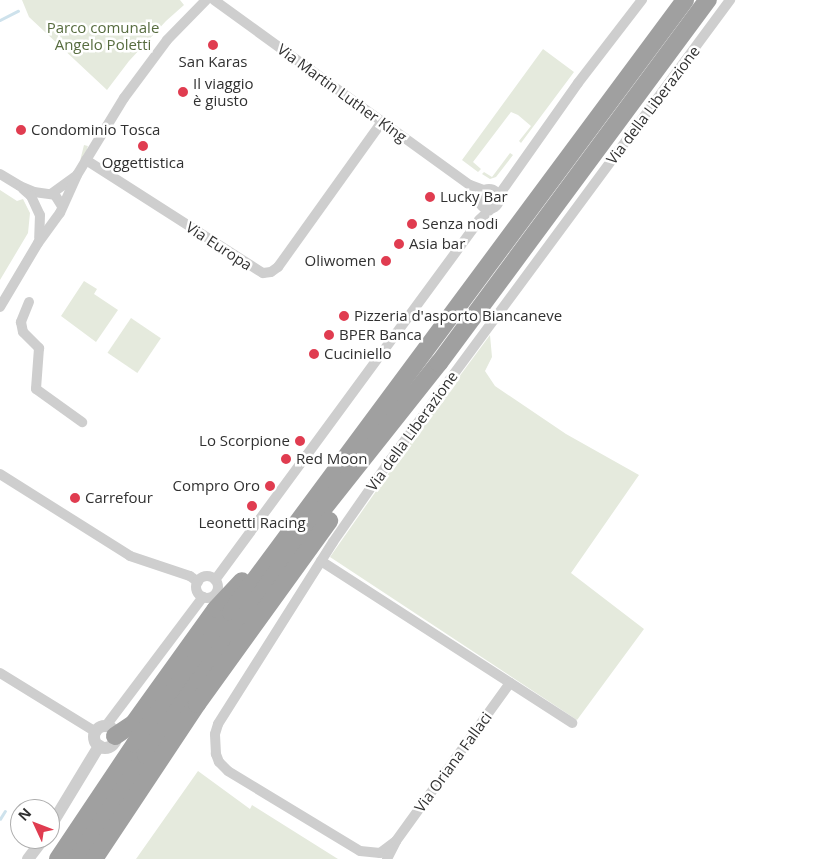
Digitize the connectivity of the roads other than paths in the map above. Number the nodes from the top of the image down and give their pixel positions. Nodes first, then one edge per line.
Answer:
1 (206, 0) edge
2 (214, 0) edge
3 (642, 0) edge
4 (685, 0) edge
5 (708, 0) edge
6 (730, 0) edge
7 (382, 122) junction
8 (86, 160) junction
9 (0, 174) edge
10 (77, 175) junction
11 (20, 186) junction
12 (49, 194) junction
13 (488, 198) junction
14 (62, 206) junction
15 (39, 210) junction
16 (55, 217) junction
17 (38, 243) junction
18 (29, 302) dead end
19 (0, 307) edge
20 (424, 352) junction
21 (439, 363) junction
22 (82, 422) dead end
23 (0, 474) edge
24 (321, 561) junction
25 (215, 580) junction
26 (198, 582) junction
27 (203, 597) junction
28 (0, 673) edge
29 (510, 683) junction
30 (572, 723) dead end
31 (106, 737) junction
32 (60, 811) edge
33 (340, 840) junction
34 (37, 849) edge
35 (97, 856) edge
36 (379, 856) edge
37 (28, 859) edge
38 (58, 859) edge
39 (77, 859) edge
40 (355, 859) edge
41 (360, 859) edge

1 - 8 street
2 - 7 street, Via Martin Luther King
3 - 13 street
4 - 20 highway
5 - 21 highway
6 - 24 street, Via della Liberazione
7 - 8 street, Via Europa
7 - 13 street, Via Martin Luther King
8 - 10 street
9 - 11 street
10 - 12 street
10 - 14 street
11 - 12 street
11 - 15 street
12 - 14 street
12 - 15 street
13 - 25 street
14 - 16 street
15 - 16 street
15 - 17 street
16 - 17 street
17 - 19 street
18 - 22 street
20 - 31 highway
20 - 38 highway
21 - 35 highway
21 - 39 highway
23 - 26 street
24 - 29 street
24 - 33 street, Via della Liberazione
25 - 26 street
25 - 27 street
26 - 27 street
27 - 31 street
28 - 31 street
29 - 30 street
29 - 36 street, Via Oriana Fallaci
31 - 32 street
33 - 36 street, Via della Liberazione
33 - 40 street, Via della Liberazione
34 - 37 street
36 - 41 street

